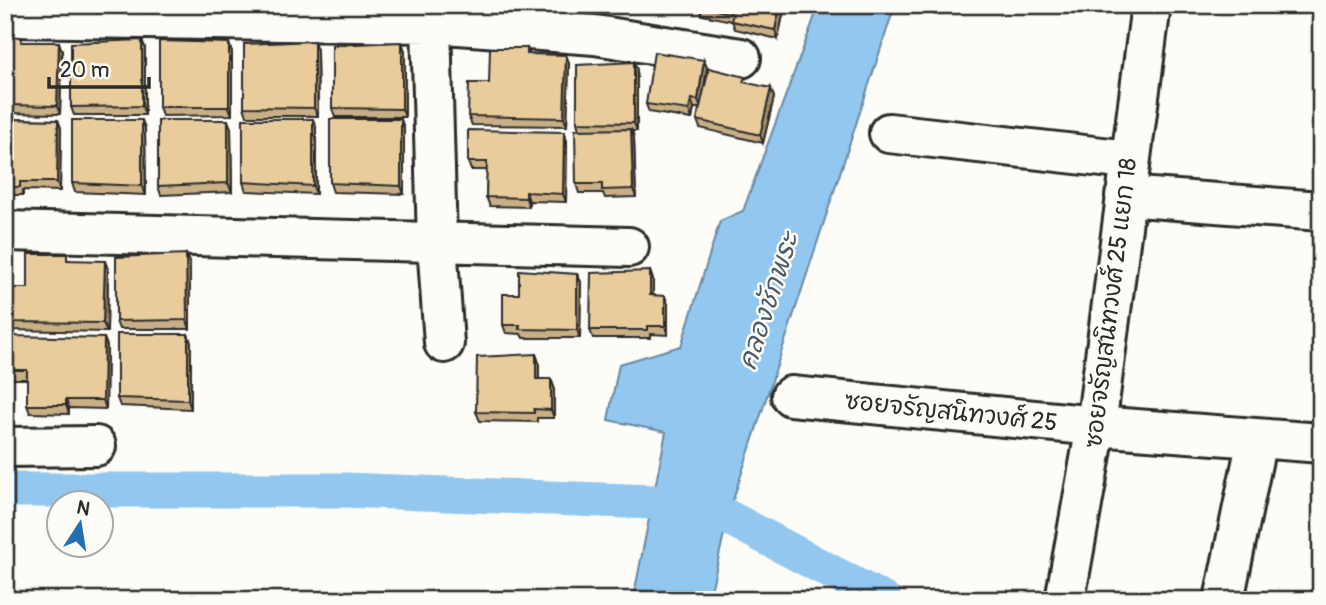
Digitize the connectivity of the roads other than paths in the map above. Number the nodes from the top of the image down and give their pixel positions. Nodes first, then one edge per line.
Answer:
1 (1140, 6) edge
2 (5, 17) edge
3 (431, 23) junction
4 (741, 58) dead end
5 (888, 133) dead end
6 (1127, 178) junction
7 (1321, 211) edge
8 (5, 231) edge
9 (438, 243) junction
10 (629, 247) dead end
11 (444, 344) dead end
12 (791, 396) dead end
13 (1096, 426) junction
14 (1257, 439) junction
15 (1321, 443) edge
16 (96, 446) dead end
17 (5, 447) edge
18 (1065, 600) edge
19 (1224, 600) edge

1 - 6 street, ซอยจรัญสนิทวงศ์ 25 แยก 18
2 - 3 street
3 - 4 street
3 - 9 street
5 - 6 street
6 - 7 street
6 - 13 street, ซอยจรัญสนิทวงศ์ 25 แยก 18
8 - 9 street
9 - 10 street
9 - 11 street
12 - 13 street, ซอยจรัญสนิทวงศ์ 25
13 - 14 street, ซอยจรัญสนิทวงศ์ 25
13 - 18 street, ซอยจรัญสนิทวงศ์ 25 แยก 18
14 - 15 street, ซอยจรัญสนิทวงศ์ 25
14 - 19 street
16 - 17 street

